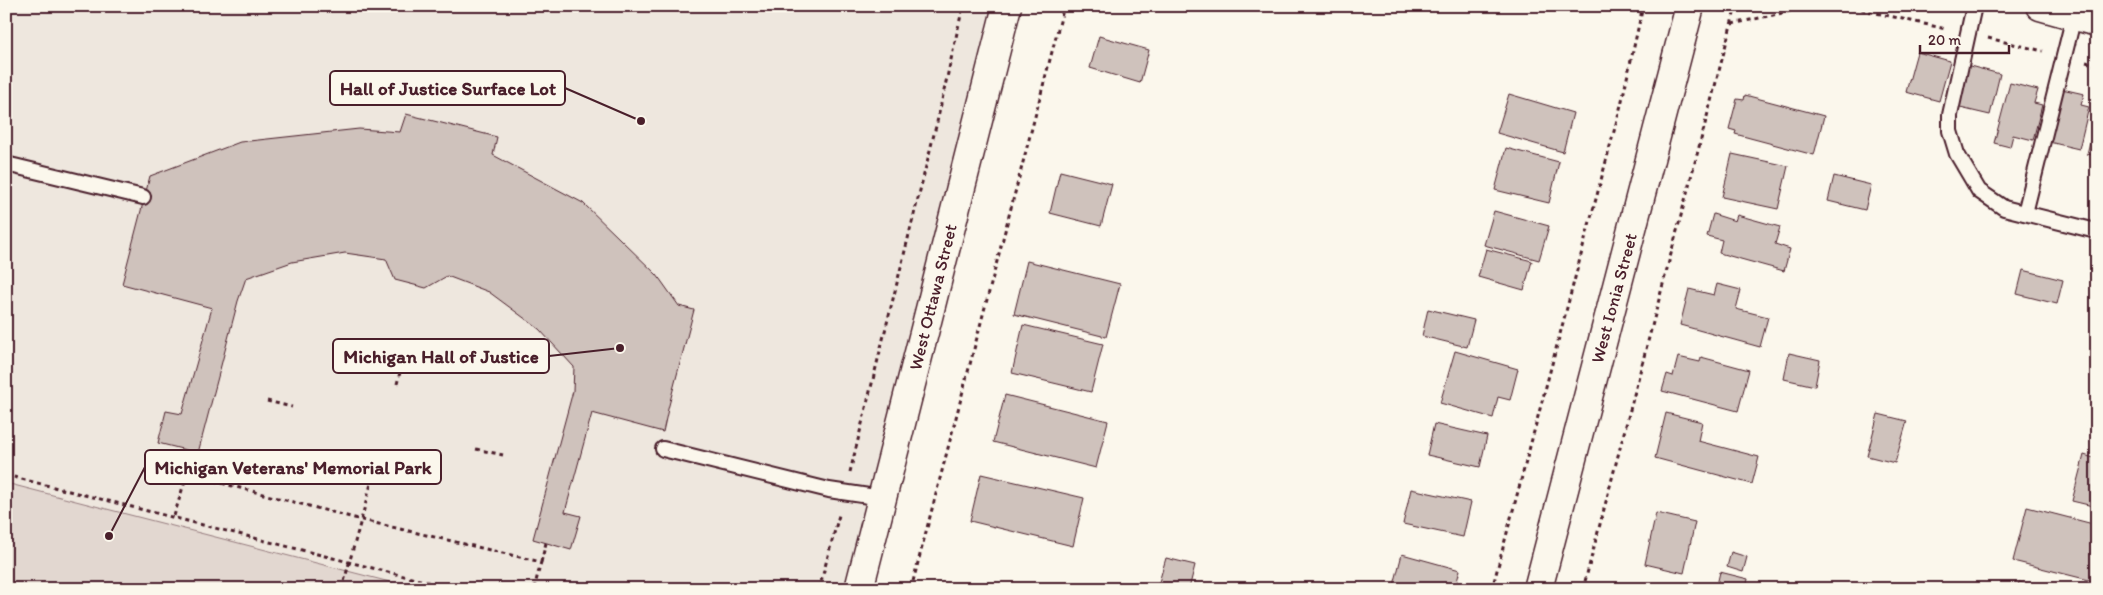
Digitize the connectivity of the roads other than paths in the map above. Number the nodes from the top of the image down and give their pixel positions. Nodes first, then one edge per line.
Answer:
1 (1007, 6) edge
2 (1690, 6) edge
3 (1974, 6) edge
4 (2026, 6) edge
5 (2067, 14) edge
6 (6, 164) edge
7 (143, 197) dead end
8 (2025, 214) junction
9 (2096, 231) edge
10 (663, 449) dead end
11 (882, 498) junction
12 (859, 589) edge
13 (1538, 589) edge

1 - 11 main road, West Ottawa Street
2 - 13 main road, West Ionia Street
3 - 8 lane
4 - 5 main road
5 - 8 lane
6 - 7 lane
8 - 9 lane
10 - 11 lane
11 - 12 main road, West Ottawa Street

